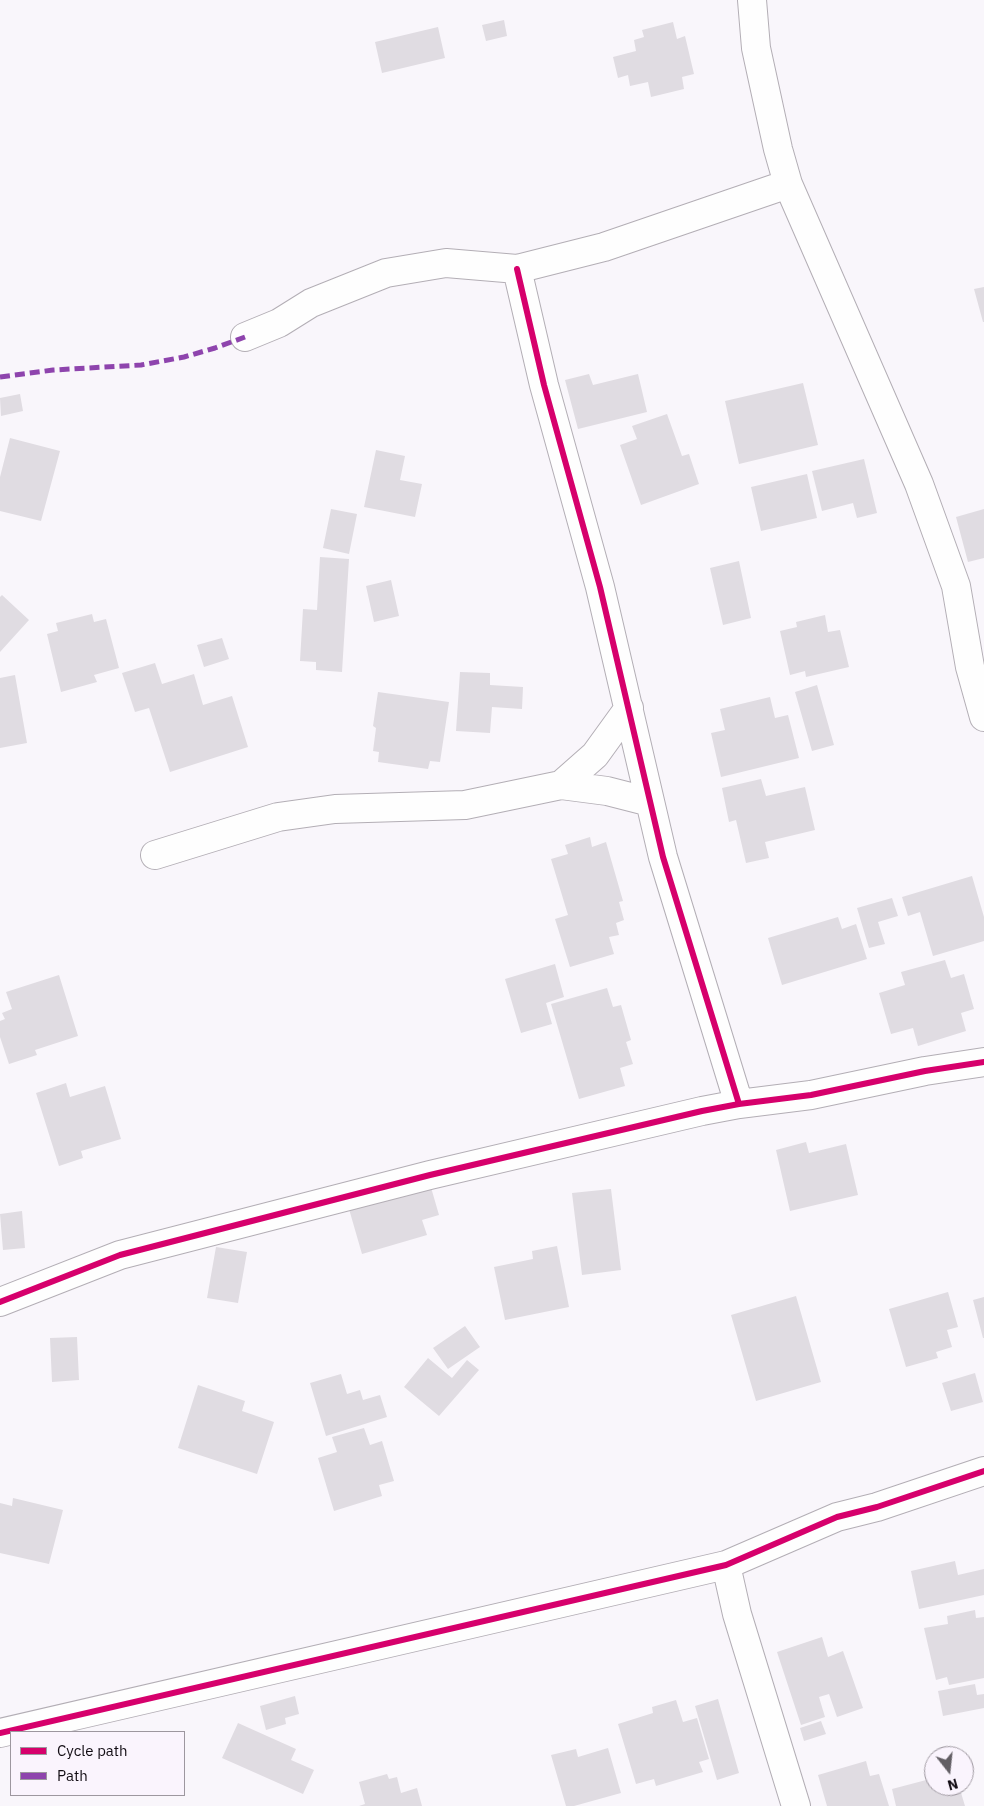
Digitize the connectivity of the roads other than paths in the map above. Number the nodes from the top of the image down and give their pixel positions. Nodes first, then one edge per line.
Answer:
1 (752, 0) edge
2 (788, 184) junction
3 (517, 269) junction
4 (245, 337) dead end
5 (629, 708) junction
6 (984, 717) edge
7 (561, 785) junction
8 (650, 802) junction
9 (155, 855) dead end
10 (984, 1062) edge
11 (739, 1104) junction
12 (0, 1302) edge
13 (984, 1471) edge
14 (726, 1566) junction
15 (0, 1733) edge
16 (796, 1806) edge

1 - 2 street
2 - 3 street
2 - 6 street
3 - 4 street
3 - 5 street
5 - 7 street
5 - 8 street
7 - 8 street
7 - 9 street
8 - 11 street
10 - 11 street
11 - 12 street
13 - 14 street
14 - 15 street
14 - 16 street

